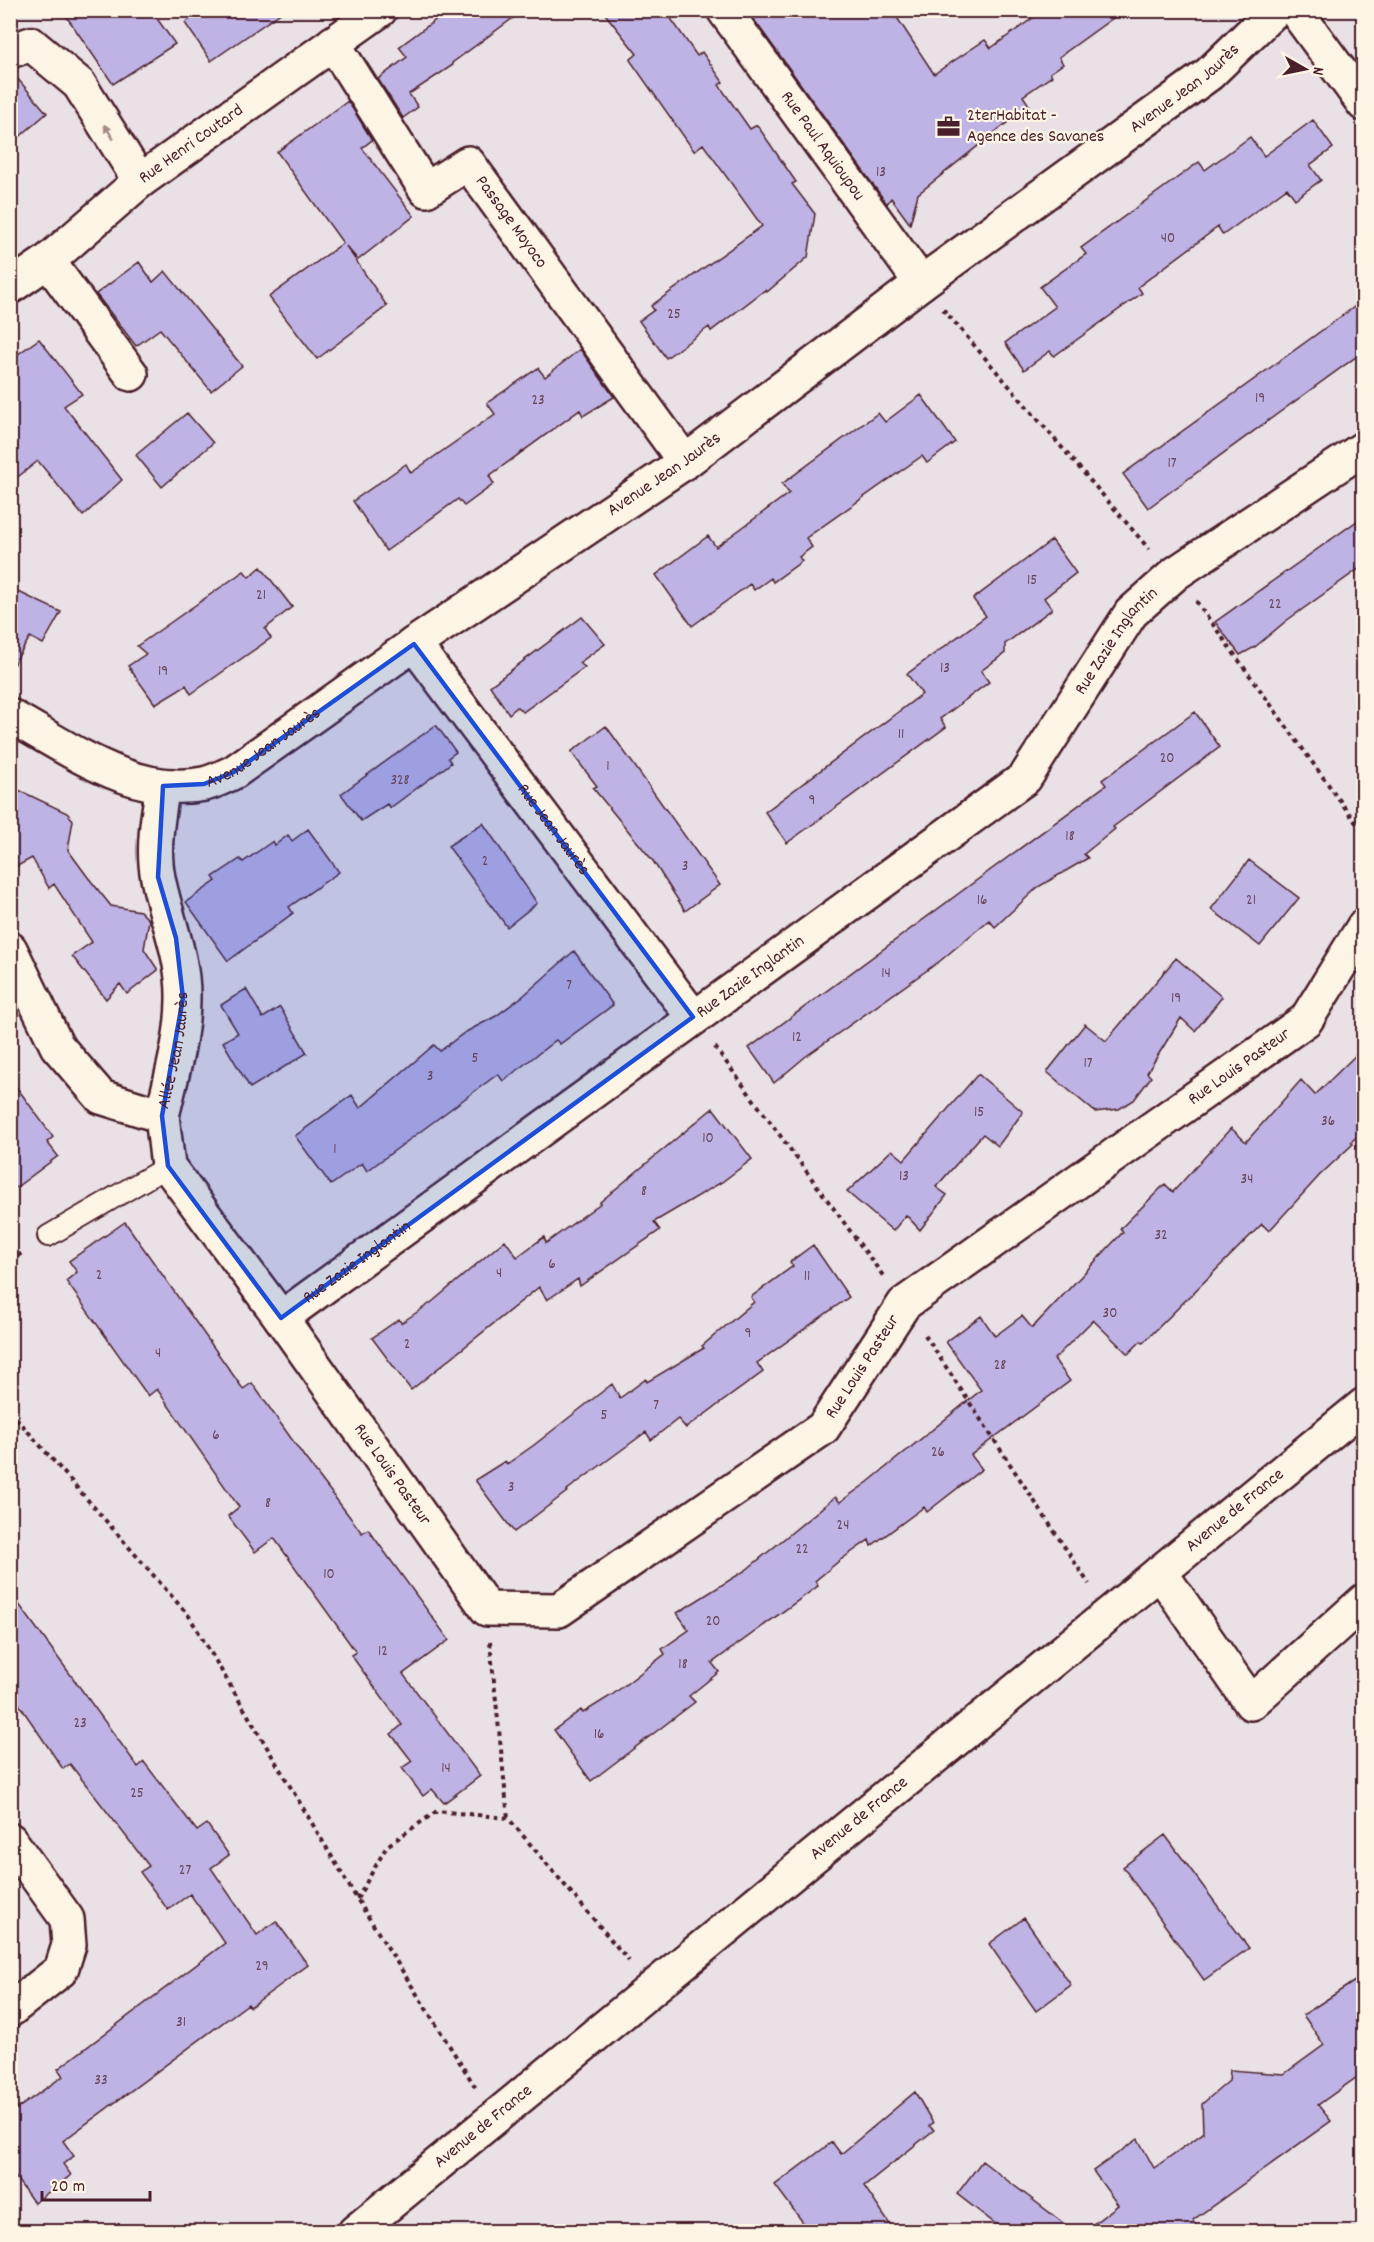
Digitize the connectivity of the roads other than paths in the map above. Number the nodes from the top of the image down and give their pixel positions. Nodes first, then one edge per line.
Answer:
1 (380, 10) edge
2 (724, 10) edge
3 (1275, 10) edge
4 (1295, 10) edge
5 (333, 43) junction
6 (10, 51) edge
7 (1364, 104) edge
8 (140, 181) junction
9 (48, 261) junction
10 (921, 283) junction
11 (10, 287) edge
12 (130, 374) dead end
13 (1364, 448) edge
14 (685, 462) junction
15 (414, 644) junction
16 (10, 716) edge
17 (163, 786) junction
18 (1364, 926) edge
19 (10, 949) edge
20 (693, 1017) junction
21 (162, 1116) junction
22 (168, 1166) junction
23 (48, 1236) dead end
24 (280, 1318) junction
25 (1364, 1405) edge
26 (1160, 1572) junction
27 (1364, 1601) edge
28 (10, 1840) edge
29 (10, 2010) edge
30 (354, 2232) edge

1 - 5 street, Rue Henri Coutard
2 - 10 street, Rue Paul Aquioupou
3 - 10 street, Avenue Jean Jaurès
4 - 7 street
5 - 8 street, Rue Henri Coutard
5 - 14 street, Passage Moyoco
8 -> 6 street
8 - 9 street, Rue Henri Coutard
9 - 11 street, Rue Henri Coutard
9 - 12 street
10 - 14 street, Avenue Jean Jaurès
13 - 20 street, Rue Zazie Inglantin
14 - 15 street, Avenue Jean Jaurès
15 - 17 street, Avenue Jean Jaurès
15 - 20 street, Rue Jean Jaurès
16 - 17 street, Avenue Jean Jaurès
17 - 21 street, Allée Jean Jaurès
18 - 24 street, Rue Louis Pasteur
19 - 21 street, Allée Jean Jaurès
20 - 24 street, Rue Zazie Inglantin
21 - 22 street
22 - 23 lane
22 - 24 street
25 - 26 street, Avenue de France
26 - 27 street
26 - 30 street, Avenue de France
28 - 29 street

